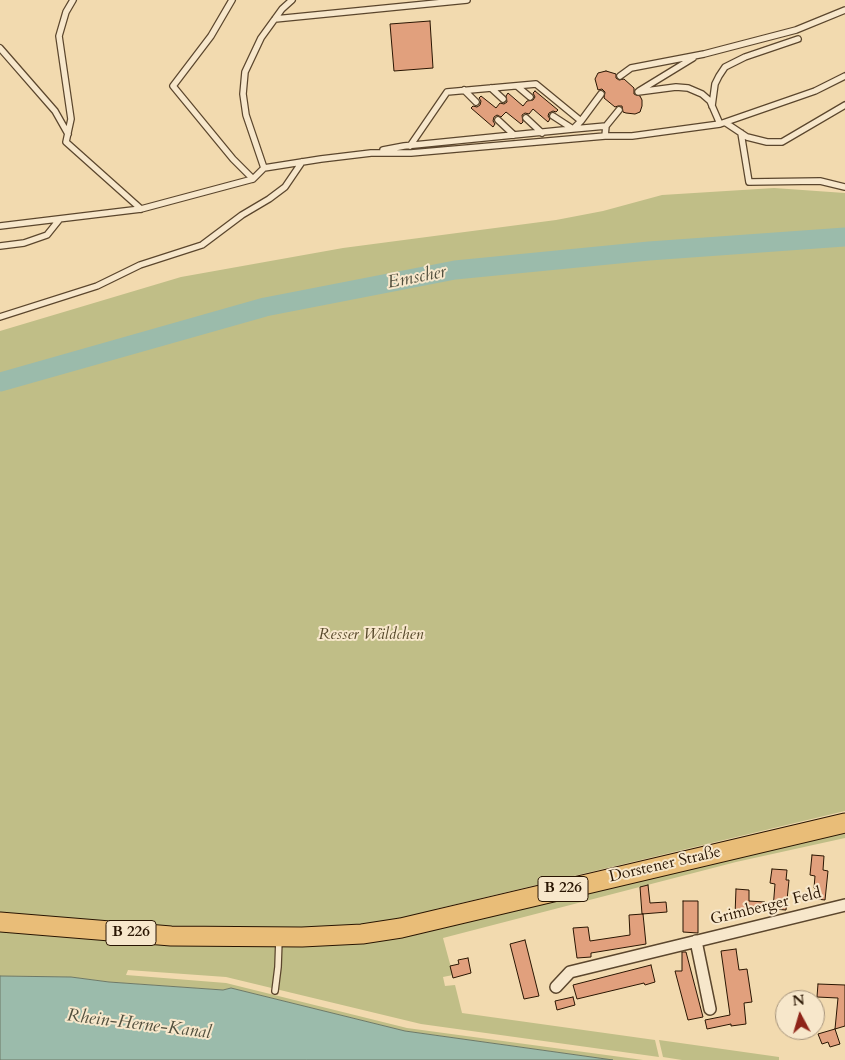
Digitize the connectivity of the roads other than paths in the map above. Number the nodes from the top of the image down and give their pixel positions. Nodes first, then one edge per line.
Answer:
1 (73, 0) edge
2 (232, 0) edge
3 (292, 0) edge
4 (467, 0) edge
5 (845, 10) edge
6 (275, 19) junction
7 (798, 39) dead end
8 (0, 48) edge
9 (697, 56) junction
10 (620, 76) dead end
11 (845, 76) edge
12 (517, 86) junction
13 (491, 88) junction
14 (464, 90) junction
15 (601, 94) dead end
16 (530, 97) dead end
17 (503, 100) dead end
18 (476, 102) dead end
19 (845, 105) edge
20 (712, 106) junction
21 (619, 110) dead end
22 (553, 116) dead end
23 (526, 118) dead end
24 (498, 120) dead end
25 (581, 121) junction
26 (723, 124) junction
27 (606, 126) junction
28 (573, 129) junction
29 (542, 133) junction
30 (741, 133) junction
31 (68, 134) junction
32 (514, 135) junction
33 (605, 136) junction
34 (410, 145) junction
35 (371, 153) junction
36 (411, 153) junction
37 (302, 162) junction
38 (264, 168) junction
39 (253, 179) junction
40 (845, 186) edge
41 (141, 209) junction
42 (59, 220) junction
43 (0, 226) edge
44 (0, 246) edge
45 (0, 317) edge
46 (845, 822) edge
47 (845, 905) edge
48 (0, 922) edge
49 (270, 937) junction
50 (696, 940) junction
51 (556, 987) dead end
52 (275, 991) dead end
53 (710, 1009) dead end

1 - 31 lane
2 - 39 lane
3 - 6 lane
4 - 6 lane
5 - 9 lane
6 - 38 lane
7 - 20 lane
8 - 31 lane
9 - 10 lane
9 - 20 lane
11 - 26 lane
12 - 13 lane
12 - 16 lane
12 - 25 lane
13 - 14 lane
13 - 17 lane
14 - 18 lane
14 - 34 lane
15 - 25 lane
19 - 30 lane
20 - 26 lane
21 - 27 lane
22 - 28 lane
23 - 29 lane
24 - 32 lane
25 - 28 lane
26 - 30 lane
26 - 33 lane
27 - 28 lane
27 - 33 lane
28 - 29 lane
29 - 32 lane
30 - 40 lane
31 - 41 lane
32 - 34 lane
33 - 36 lane
34 - 35 lane
34 - 36 lane
35 - 36 lane
35 - 37 lane
37 - 38 lane
37 - 45 lane
38 - 39 lane
39 - 41 lane
41 - 42 lane
42 - 43 lane
42 - 44 lane
46 - 49 main road, Dorstener Straße / B 226
47 - 50 street, Grimberger Feld
48 - 49 main road, Dorstener Straße / B 226
49 - 52 lane
50 - 51 street, Grimberger Feld
50 - 53 street, Grimberger Feld

